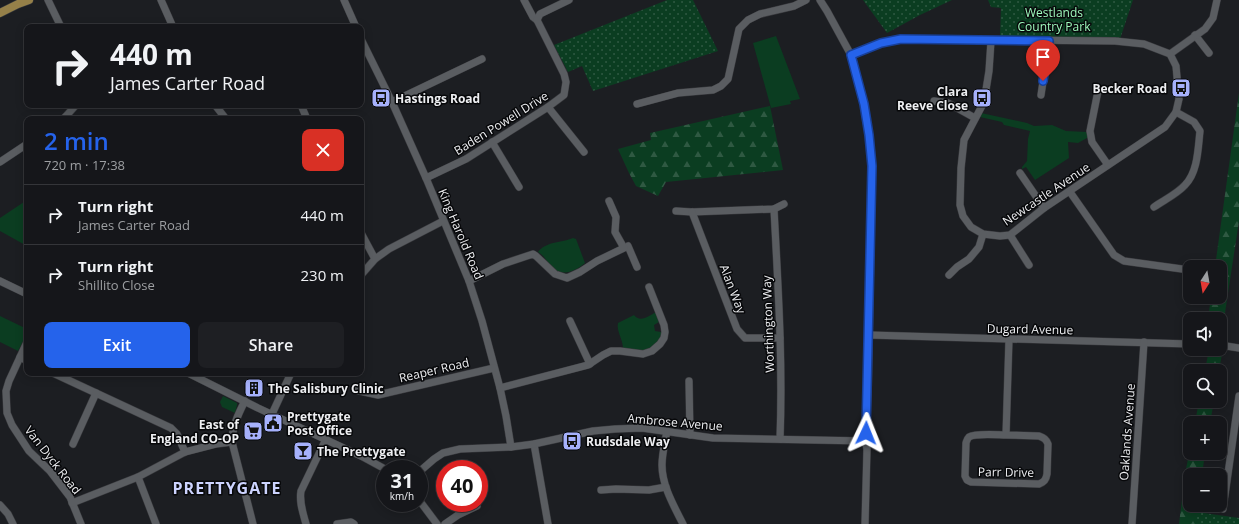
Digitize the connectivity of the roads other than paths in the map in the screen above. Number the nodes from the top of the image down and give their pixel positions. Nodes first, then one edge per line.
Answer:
1 (29, 0) edge
2 (48, 0) edge
3 (162, 0) edge
4 (344, 0) edge
5 (524, 0) edge
6 (569, 0) edge
7 (806, 0) edge
8 (820, 0) edge
9 (1217, 0) edge
10 (0, 13) edge
11 (537, 20) junction
12 (60, 24) edge
13 (172, 24) edge
14 (355, 24) edge
15 (1195, 36) junction
16 (991, 41) junction
17 (1049, 41) junction
18 (364, 45) edge
19 (1209, 53) dead end
20 (1170, 54) junction
21 (851, 55) junction
22 (482, 59) dead end
23 (1098, 91) dead end
24 (1041, 95) dead end
25 (934, 101) dead end
26 (392, 102) junction
27 (637, 104) dead end
28 (548, 107) junction
29 (74, 108) edge
30 (217, 108) edge
31 (1176, 112) junction
32 (67, 116) edge
33 (224, 116) edge
34 (975, 118) junction
35 (492, 142) junction
36 (24, 146) edge
37 (584, 152) dead end
38 (0, 162) edge
39 (1108, 165) junction
40 (1020, 173) dead end
41 (426, 178) junction
42 (519, 187) dead end
43 (1070, 192) junction
44 (609, 200) dead end
45 (784, 204) dead end
46 (1154, 207) dead end
47 (1044, 208) junction
48 (774, 209) junction
49 (676, 210) dead end
50 (692, 212) junction
51 (443, 221) junction
52 (983, 234) junction
53 (1010, 234) junction
54 (364, 240) edge
55 (628, 246) junction
56 (375, 259) junction
57 (1029, 265) dead end
58 (637, 267) dead end
59 (1182, 269) dead end
60 (364, 272) edge
61 (949, 276) dead end
62 (469, 280) junction
63 (0, 281) edge
64 (649, 287) dead end
65 (24, 293) edge
66 (570, 321) dead end
67 (869, 336) junction
68 (780, 338) junction
69 (1009, 339) junction
70 (1144, 342) junction
71 (1183, 344) edge
72 (1227, 346) edge
73 (24, 348) edge
74 (1239, 348) edge
75 (20, 357) junction
76 (24, 359) edge
77 (590, 364) junction
78 (494, 368) junction
79 (59, 376) edge
80 (194, 376) edge
81 (290, 376) edge
82 (0, 379) edge
83 (9, 381) junction
84 (689, 381) dead end
85 (500, 388) junction
86 (355, 390) dead end
87 (96, 393) junction
88 (1239, 396) edge
89 (244, 401) junction
90 (272, 414) junction
91 (667, 431) junction
92 (690, 435) junction
93 (1006, 435) junction
94 (326, 439) junction
95 (780, 439) junction
96 (865, 441) junction
97 (232, 442) junction
98 (73, 444) dead end
99 (534, 444) junction
100 (511, 447) junction
101 (185, 452) junction
102 (376, 463) edge
103 (428, 464) edge
104 (138, 477) junction
105 (1227, 481) edge
106 (666, 487) junction
107 (601, 490) dead end
108 (72, 503) junction
109 (0, 506) edge
110 (428, 512) edge
111 (464, 512) edge
112 (13, 524) edge
113 (81, 524) edge
114 (156, 524) edge
115 (253, 524) edge
116 (306, 524) edge
117 (337, 524) edge
118 (354, 524) edge
119 (437, 524) edge
120 (445, 524) edge
121 (548, 524) edge
122 (683, 524) edge
123 (865, 524) edge
124 (1132, 524) edge

1 - 10 main road
2 - 12 street
3 - 13 street
4 - 14 street
5 - 11 street, Baden Powell Drive
6 - 11 street
7 - 27 street
8 - 21 street
9 - 15 street
11 - 28 street, Baden Powell Drive
15 - 19 street
15 - 20 street
16 - 17 street
16 - 21 street
16 - 34 street
17 - 20 street
17 - 24 street
18 - 26 street, King Harold Road
20 - 31 street
21 - 67 street
22 - 26 street
23 - 39 street
25 - 34 street
26 - 41 street, King Harold Road
28 - 35 street, Baden Powell Drive
28 - 37 street
29 - 32 street
30 - 33 street
31 - 39 street, Newcastle Avenue
31 - 46 street
34 - 52 street
35 - 41 street, Baden Powell Drive
35 - 42 street
36 - 38 street
39 - 43 street, Newcastle Avenue
40 - 47 street
41 - 51 street, King Harold Road
43 - 47 street, Newcastle Avenue
43 - 59 street
44 - 55 street
45 - 48 street
47 - 53 street, Newcastle Avenue
48 - 50 street
48 - 68 street, Worthington Way
49 - 50 street
50 - 68 street, Alan Way
51 - 56 street
51 - 62 street, King Harold Road
52 - 53 street, Newcastle Avenue
52 - 61 street
53 - 57 street
54 - 56 street
55 - 58 street
55 - 62 street
56 - 60 street
62 - 78 street, King Harold Road
63 - 65 street
64 - 77 street
66 - 77 street
67 - 69 street, Dugard Avenue
67 - 96 street
68 - 95 street, Worthington Way
69 - 70 street, Dugard Avenue
69 - 93 street
70 - 71 street, Dugard Avenue
70 - 124 street, Oaklands Avenue
72 - 74 street
73 - 75 street, Van Dyck Road
75 - 76 street
75 - 83 street, Van Dyck Road
77 - 85 street
78 - 85 street, King Harold Road
78 - 86 street, Reaper Road
79 - 87 street
80 - 89 street
81 - 90 street
82 - 83 street
83 - 108 street, Van Dyck Road
84 - 92 street
85 - 100 street, King Harold Road
87 - 98 street
87 - 101 street
88 - 105 street
89 - 90 street
89 - 97 street
90 - 94 street
91 - 92 street, Ambrose Avenue
91 - 99 street, Ambrose Avenue
91 - 106 street
92 - 95 street, Ambrose Avenue
93 - 93 street, Parr Drive
94 - 102 street
94 - 116 street
95 - 96 street, Ambrose Avenue
96 - 123 street
97 - 101 street
97 - 115 street
99 - 100 street, Ambrose Avenue
99 - 121 street
100 - 103 street, Ambrose Avenue
101 - 104 street
104 - 108 street
104 - 114 street
106 - 107 street
106 - 122 street
108 - 113 street, Van Dyck Road
109 - 112 street
110 - 119 street
111 - 120 street
117 - 118 street

